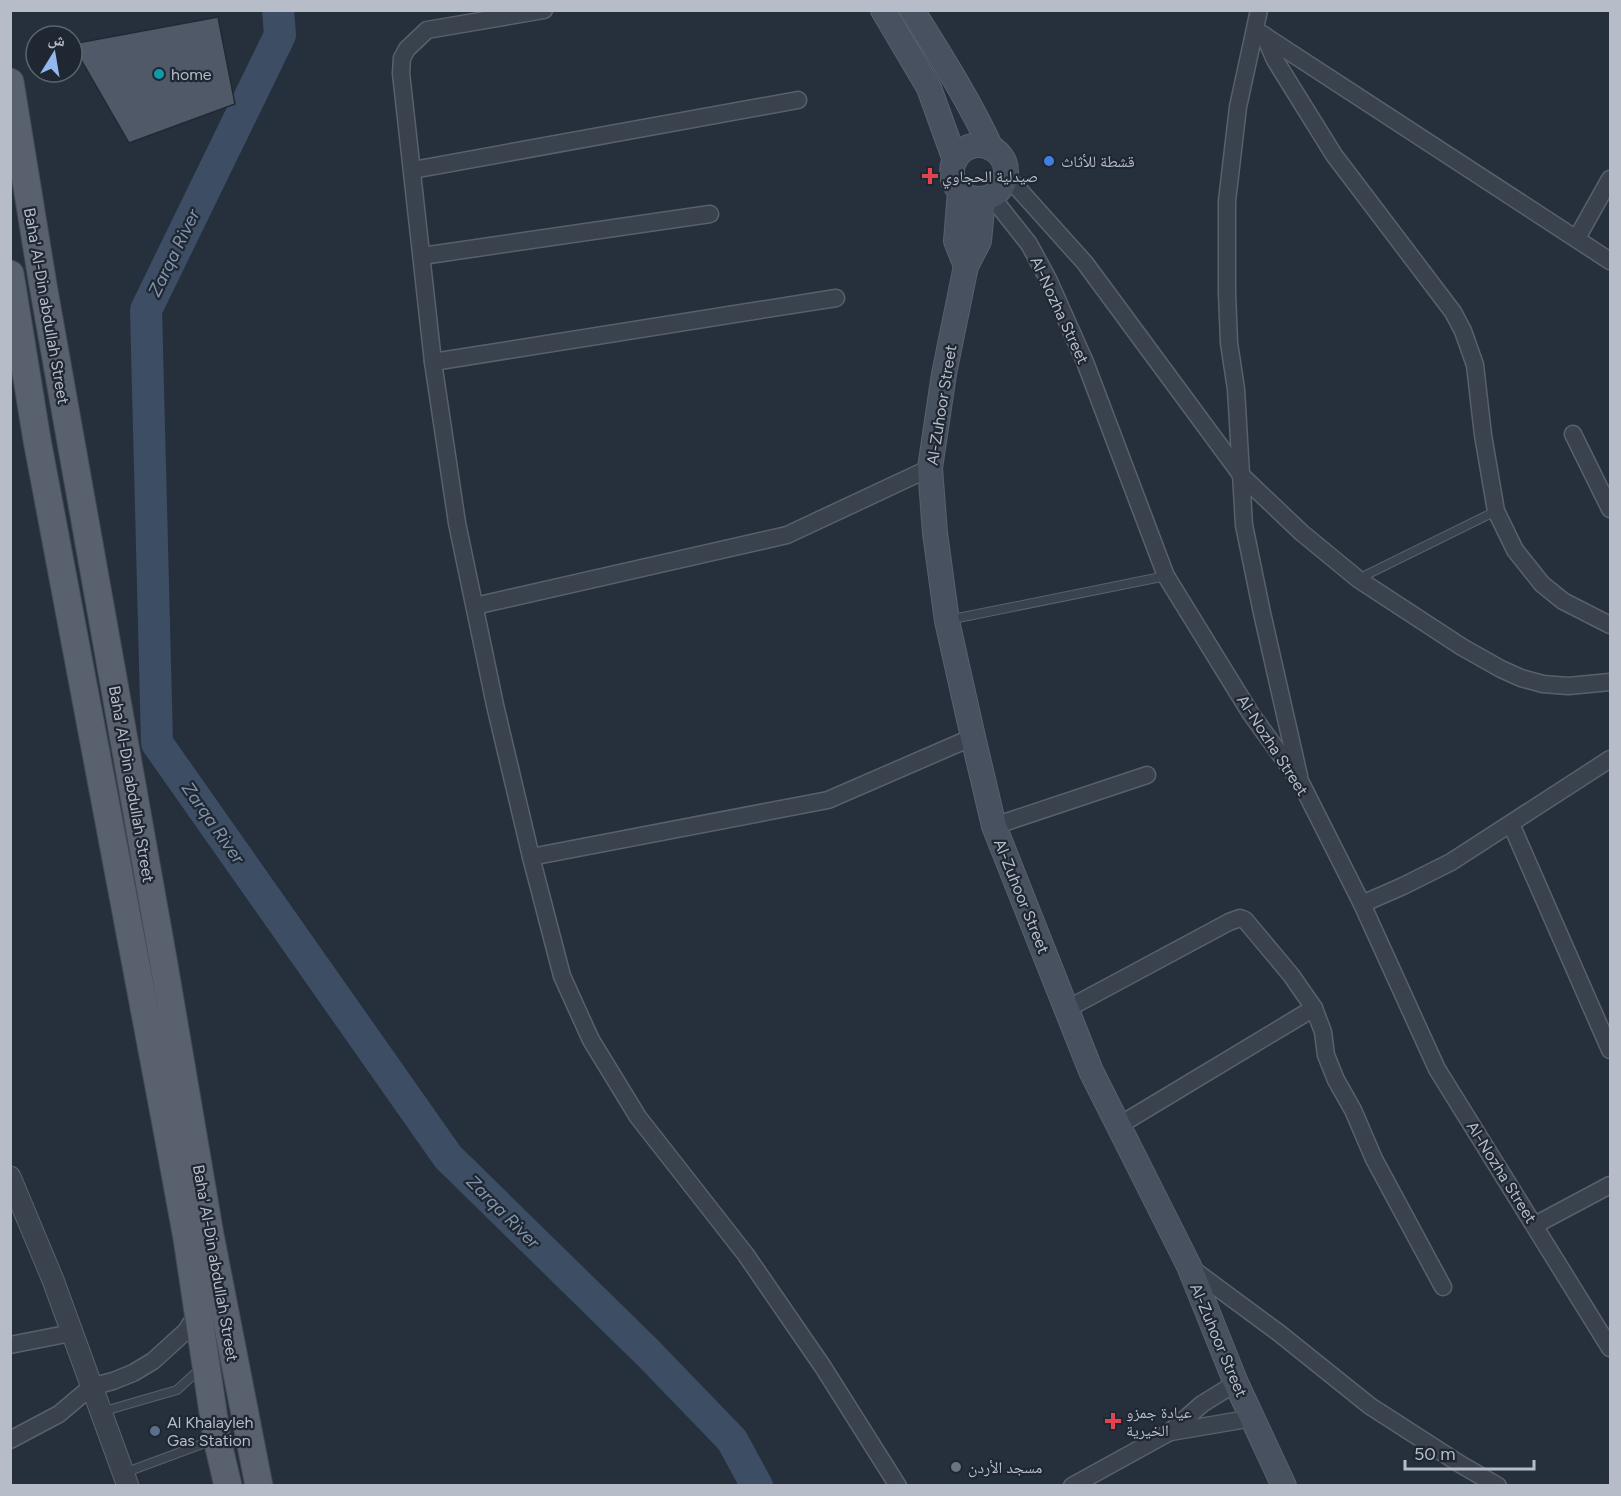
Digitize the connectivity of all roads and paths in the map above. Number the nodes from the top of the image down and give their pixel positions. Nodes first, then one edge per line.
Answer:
1 (544, 10) edge
2 (883, 10) edge
3 (912, 10) edge
4 (1259, 10) edge
5 (1259, 32) junction
6 (10, 82) edge
7 (798, 100) dead end
8 (991, 148) junction
9 (955, 160) junction
10 (413, 170) junction
11 (1006, 175) junction
12 (1611, 179) edge
13 (960, 191) junction
14 (987, 197) junction
15 (710, 214) dead end
16 (1577, 238) junction
17 (422, 255) junction
18 (1611, 261) edge
19 (966, 266) junction
20 (10, 274) edge
21 (836, 298) dead end
22 (433, 362) junction
23 (1573, 434) dead end
24 (930, 468) junction
25 (1242, 476) junction
26 (1611, 509) edge
27 (1496, 512) junction
28 (1166, 576) junction
29 (1358, 579) junction
30 (475, 606) junction
31 (947, 621) junction
32 (1611, 625) edge
33 (1611, 682) edge
34 (973, 737) junction
35 (1611, 759) edge
36 (1147, 775) dead end
37 (1300, 783) junction
38 (1511, 824) junction
39 (994, 826) junction
40 (531, 857) junction
41 (1362, 904) junction
42 (1314, 1008) junction
43 (1067, 1009) junction
44 (1611, 1050) edge
45 (1119, 1126) junction
46 (10, 1177) edge
47 (1611, 1185) edge
48 (1535, 1226) junction
49 (198, 1237) junction
50 (1189, 1266) junction
51 (1443, 1287) dead end
52 (198, 1312) junction
53 (70, 1333) junction
54 (10, 1345) edge
55 (1611, 1348) edge
56 (206, 1364) junction
57 (1236, 1383) junction
58 (91, 1387) junction
59 (100, 1412) junction
60 (1253, 1418) junction
61 (1170, 1432) junction
62 (217, 1439) junction
63 (10, 1440) edge
64 (126, 1479) edge
65 (228, 1485) edge
66 (259, 1485) edge
67 (898, 1485) edge
68 (1072, 1485) edge
69 (1284, 1485) edge
70 (1498, 1485) edge

1 - 10 street
2 - 9 main road
3 - 8 main road
4 - 5 street
5 - 16 street
5 - 25 street
5 - 27 street
6 - 49 main road, Baha' Al-Din abdullah Street
7 - 10 street
8 - 9 main road
8 - 11 main road
9 - 13 main road
10 - 17 street
11 - 14 main road
11 - 25 street
12 - 16 street
13 - 14 main road
13 - 19 main road
14 - 19 main road, Al-Zuhoor Street
14 - 28 street, Al-Nozha Street
15 - 17 street
16 - 18 street
17 - 22 street
19 - 24 main road, Al-Zuhoor Street
20 - 49 main road, Baha' Al-Din abdullah Street
21 - 22 street
22 - 30 street
23 - 26 street
24 - 30 street
24 - 31 main road, Al-Zuhoor Street
25 - 29 street
25 - 37 street
27 - 29 lane
27 - 32 street
28 - 31 lane
28 - 37 street, Al-Nozha Street
29 - 33 street
30 - 40 street
31 - 34 main road, Al-Zuhoor Street
34 - 39 main road, Al-Zuhoor Street
34 - 40 street
35 - 38 street
36 - 39 street
37 - 41 street, Al-Nozha Street
38 - 41 street
38 - 44 street
39 - 43 main road, Al-Zuhoor Street
40 - 67 street
41 - 48 street, Al-Nozha Street
42 - 43 street
42 - 45 street
42 - 51 street
43 - 45 main road, Al-Zuhoor Street
45 - 50 main road, Al-Zuhoor Street
46 - 53 street
47 - 48 street
48 - 55 street, Al-Nozha Street
49 - 52 main road, Baha' Al-Din abdullah Street
49 - 66 main road, Baha' Al-Din abdullah Street
50 - 57 main road, Al-Zuhoor Street
50 - 70 street
52 - 56 main road, Baha' Al-Din abdullah Street
52 - 58 street
53 - 54 street
53 - 58 street
56 - 59 lane
56 - 62 main road, Baha' Al-Din abdullah Street
57 - 60 main road, Al-Zuhoor Street
57 - 61 street
58 - 59 street
58 - 63 street
59 - 64 street
60 - 61 street
60 - 69 main road, Al-Zuhoor Street
61 - 68 street
62 - 64 lane
62 - 65 main road, Baha' Al-Din abdullah Street

